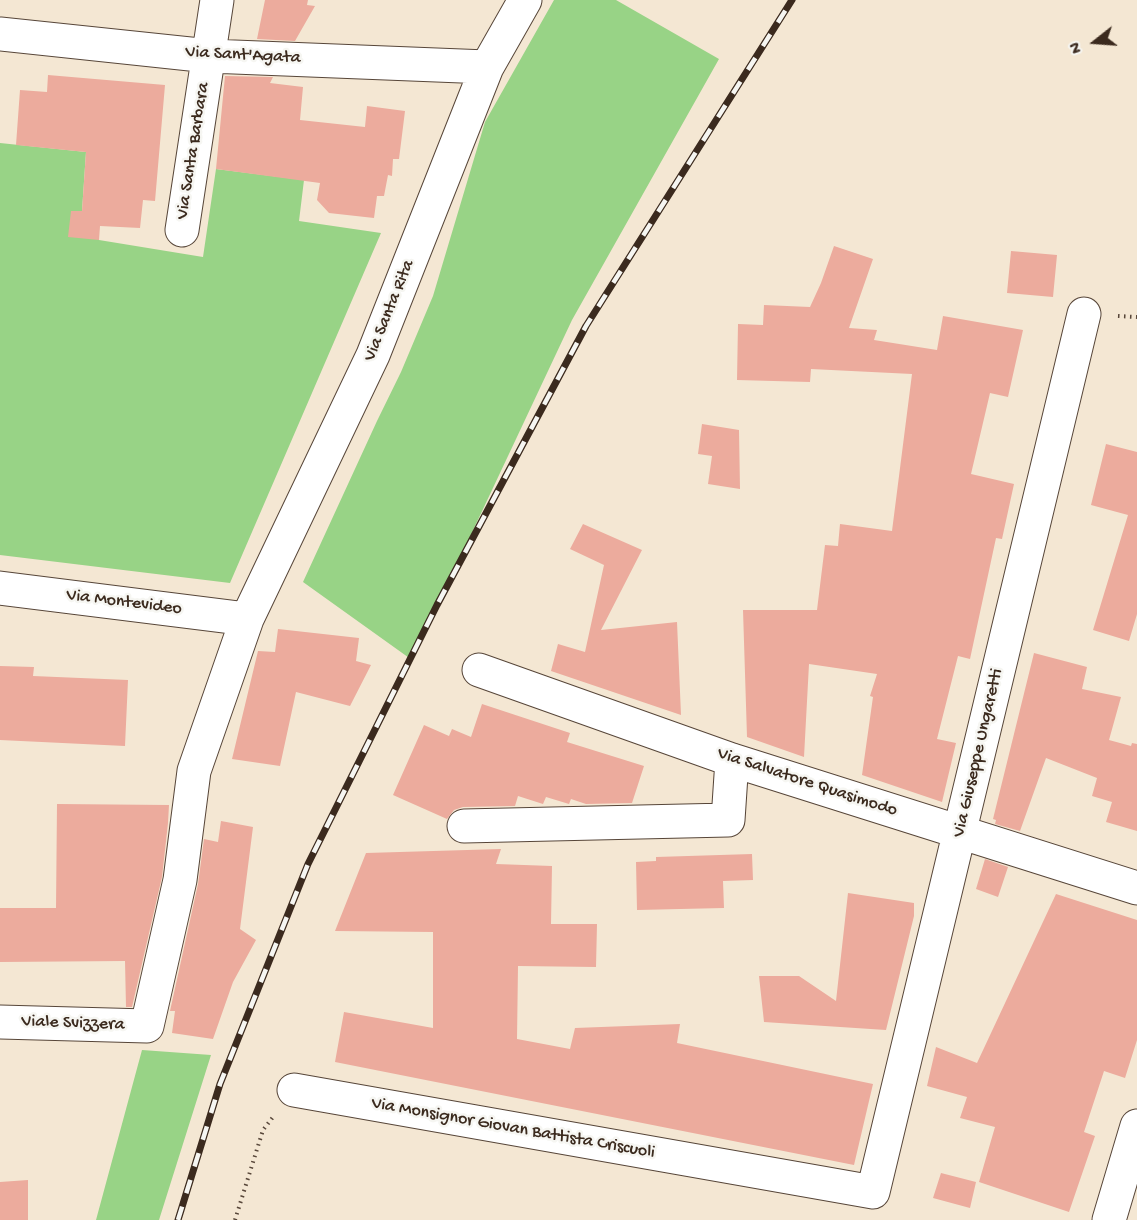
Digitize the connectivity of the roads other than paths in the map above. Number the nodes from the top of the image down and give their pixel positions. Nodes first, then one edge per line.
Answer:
1 (217, 0) edge
2 (525, 0) edge
3 (0, 34) edge
4 (209, 56) junction
5 (487, 67) junction
6 (182, 230) dead end
7 (1084, 314) dead end
8 (0, 588) edge
9 (247, 619) junction
10 (479, 670) dead end
11 (732, 760) junction
12 (464, 826) dead end
13 (961, 831) junction
14 (1137, 888) edge
15 (0, 1022) edge
16 (147, 1026) joint
17 (294, 1090) road end
18 (1137, 1126) edge
19 (873, 1192) joint
20 (1109, 1220) edge

1 - 4 street, Via Santa Barbara
2 - 5 street, Via Santa Rita
3 - 4 street, Via Sant'Agata
4 - 5 street, Via Sant'Agata
4 - 6 street, Via Santa Barbara
5 - 9 street, Via Santa Rita
7 - 13 street, Via Giuseppe Ungaretti
8 - 9 street, Via Montevideo
9 - 16 street, Via Santa Rita
10 - 11 street, Via Salvatore Quasimodo
11 - 12 street
11 - 13 street, Via Salvatore Quasimodo
13 - 14 street, Via Salvatore Quasimodo
13 - 19 street, Via Giuseppe Ungaretti
15 - 16 street, Viale Svizzera
17 - 19 street, Via Monsignor Giovan Battista Criscuoli
18 - 20 street

